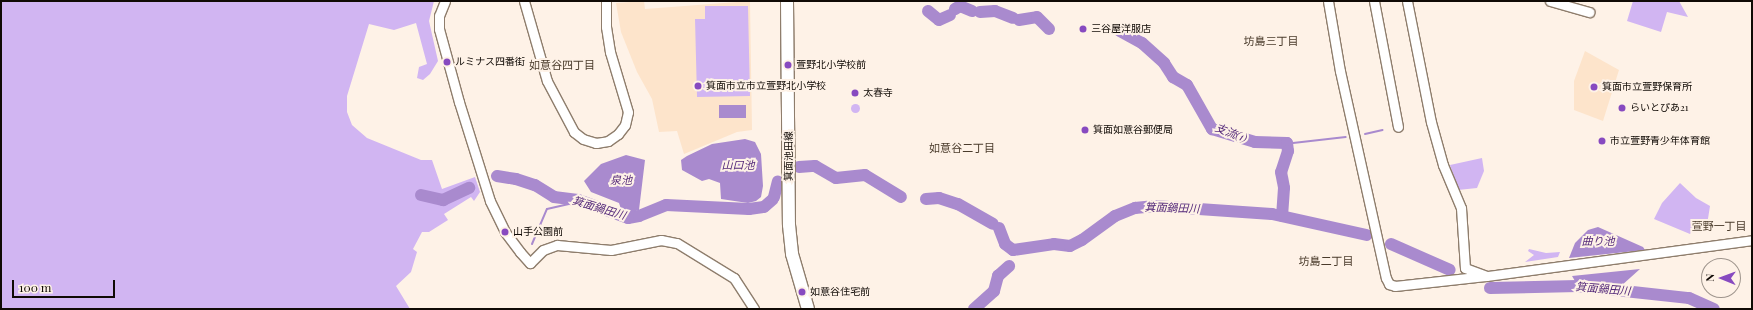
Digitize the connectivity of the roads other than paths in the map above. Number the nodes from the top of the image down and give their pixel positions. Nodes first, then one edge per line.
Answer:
1 (445, 1) edge
2 (524, 1) edge
3 (606, 1) edge
4 (788, 1) edge
5 (1328, 1) edge
6 (1374, 1) edge
7 (1408, 1) edge
8 (1550, 1) edge
9 (1589, 12) dead end
10 (1398, 127) dead end
11 (1752, 240) edge
12 (1487, 276) junction
13 (754, 309) edge
14 (808, 309) edge

1 - 13 street
2 - 3 street
4 - 14 main road, 箕面池田線
5 - 12 street
6 - 10 street
7 - 12 street
8 - 9 street
11 - 12 street

